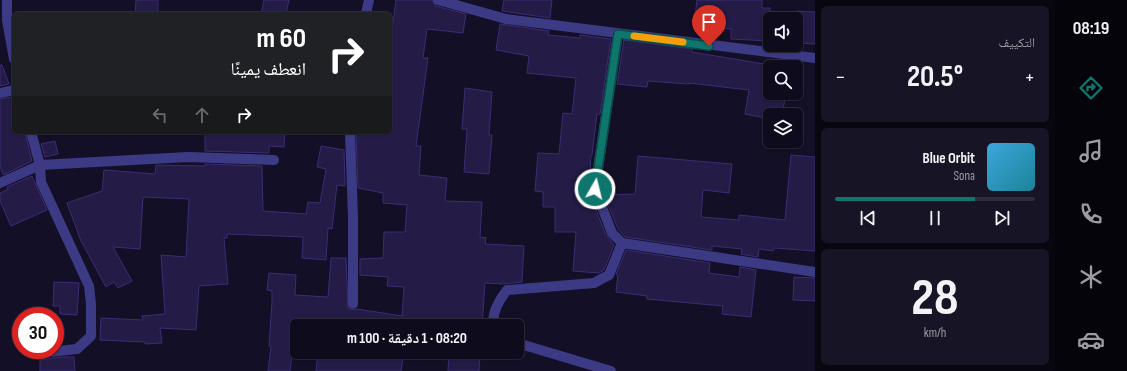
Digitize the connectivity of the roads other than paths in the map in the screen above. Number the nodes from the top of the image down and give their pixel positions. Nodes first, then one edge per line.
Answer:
1 (7, 0) edge
2 (369, 0) edge
3 (438, 0) edge
4 (366, 12) edge
5 (618, 34) junction
6 (12, 48) edge
7 (815, 58) edge
8 (12, 90) edge
9 (0, 93) edge
10 (32, 134) edge
11 (350, 134) edge
12 (274, 160) dead end
13 (40, 165) junction
14 (0, 183) edge
15 (622, 243) junction
16 (815, 272) edge
17 (353, 304) dead end
18 (494, 319) edge
19 (524, 344) edge
20 (64, 350) edge
21 (611, 371) edge

1 - 6 street
2 - 4 street
3 - 5 street
5 - 7 street
5 - 15 street
8 - 9 street
10 - 13 street
11 - 17 street
12 - 13 street
13 - 14 street
13 - 20 street
15 - 16 street
15 - 18 street
19 - 21 street

